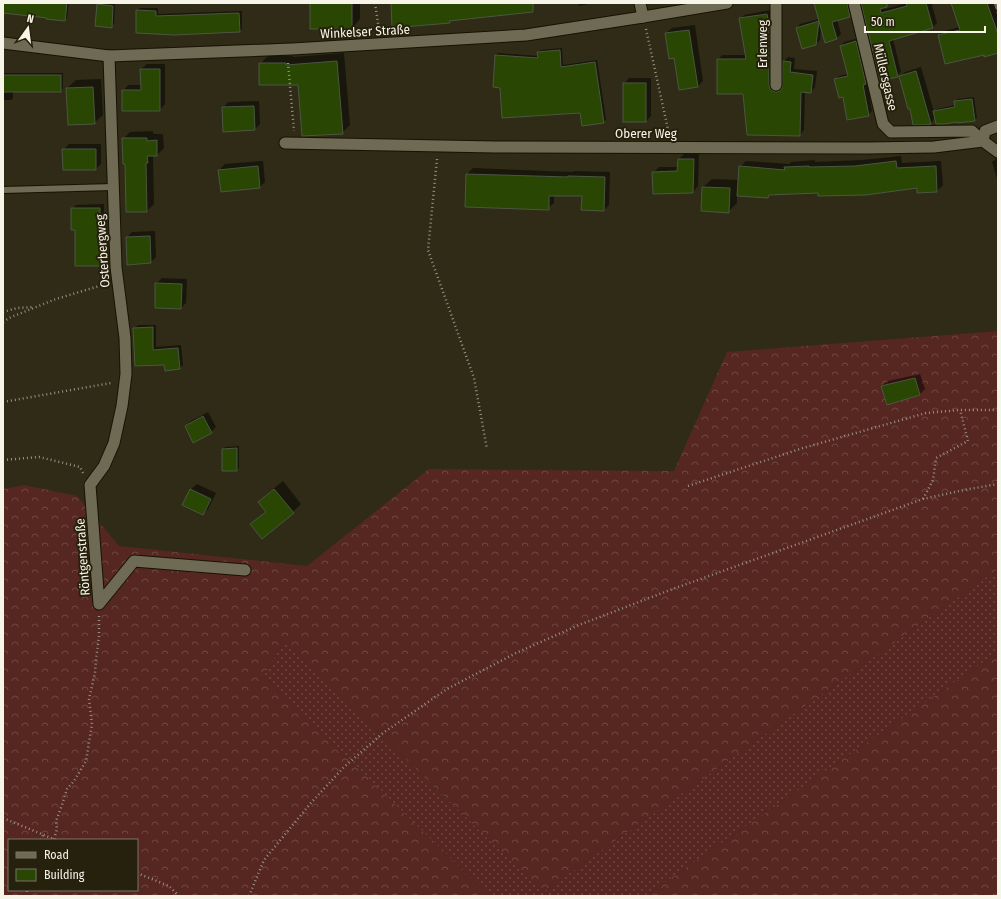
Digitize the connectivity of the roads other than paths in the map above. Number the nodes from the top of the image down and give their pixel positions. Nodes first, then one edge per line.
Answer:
1 (640, 3) edge
2 (727, 3) edge
3 (776, 3) edge
4 (854, 3) edge
5 (997, 3) edge
6 (998, 7) edge
7 (643, 17) junction
8 (3, 43) edge
9 (109, 56) junction
10 (776, 85) dead end
11 (998, 126) edge
12 (983, 141) junction
13 (290, 144) road end
14 (998, 152) edge
15 (113, 188) junction
16 (3, 190) edge
17 (90, 485) joint
18 (245, 570) dead end

1 - 7 street
2 - 7 street, Winkelser Straße
3 - 10 street, Erlenweg
4 - 12 street, Müllersgasse
5 - 6 lane
7 - 9 street, Winkelser Straße
8 - 9 street, Winkelser Straße
9 - 15 street, Osterbergweg
11 - 12 street
12 - 13 street, Oberer Weg
12 - 14 street, Müllersgasse
15 - 16 lane
15 - 17 street, Osterbergweg
17 - 18 street, Röntgenstraße

